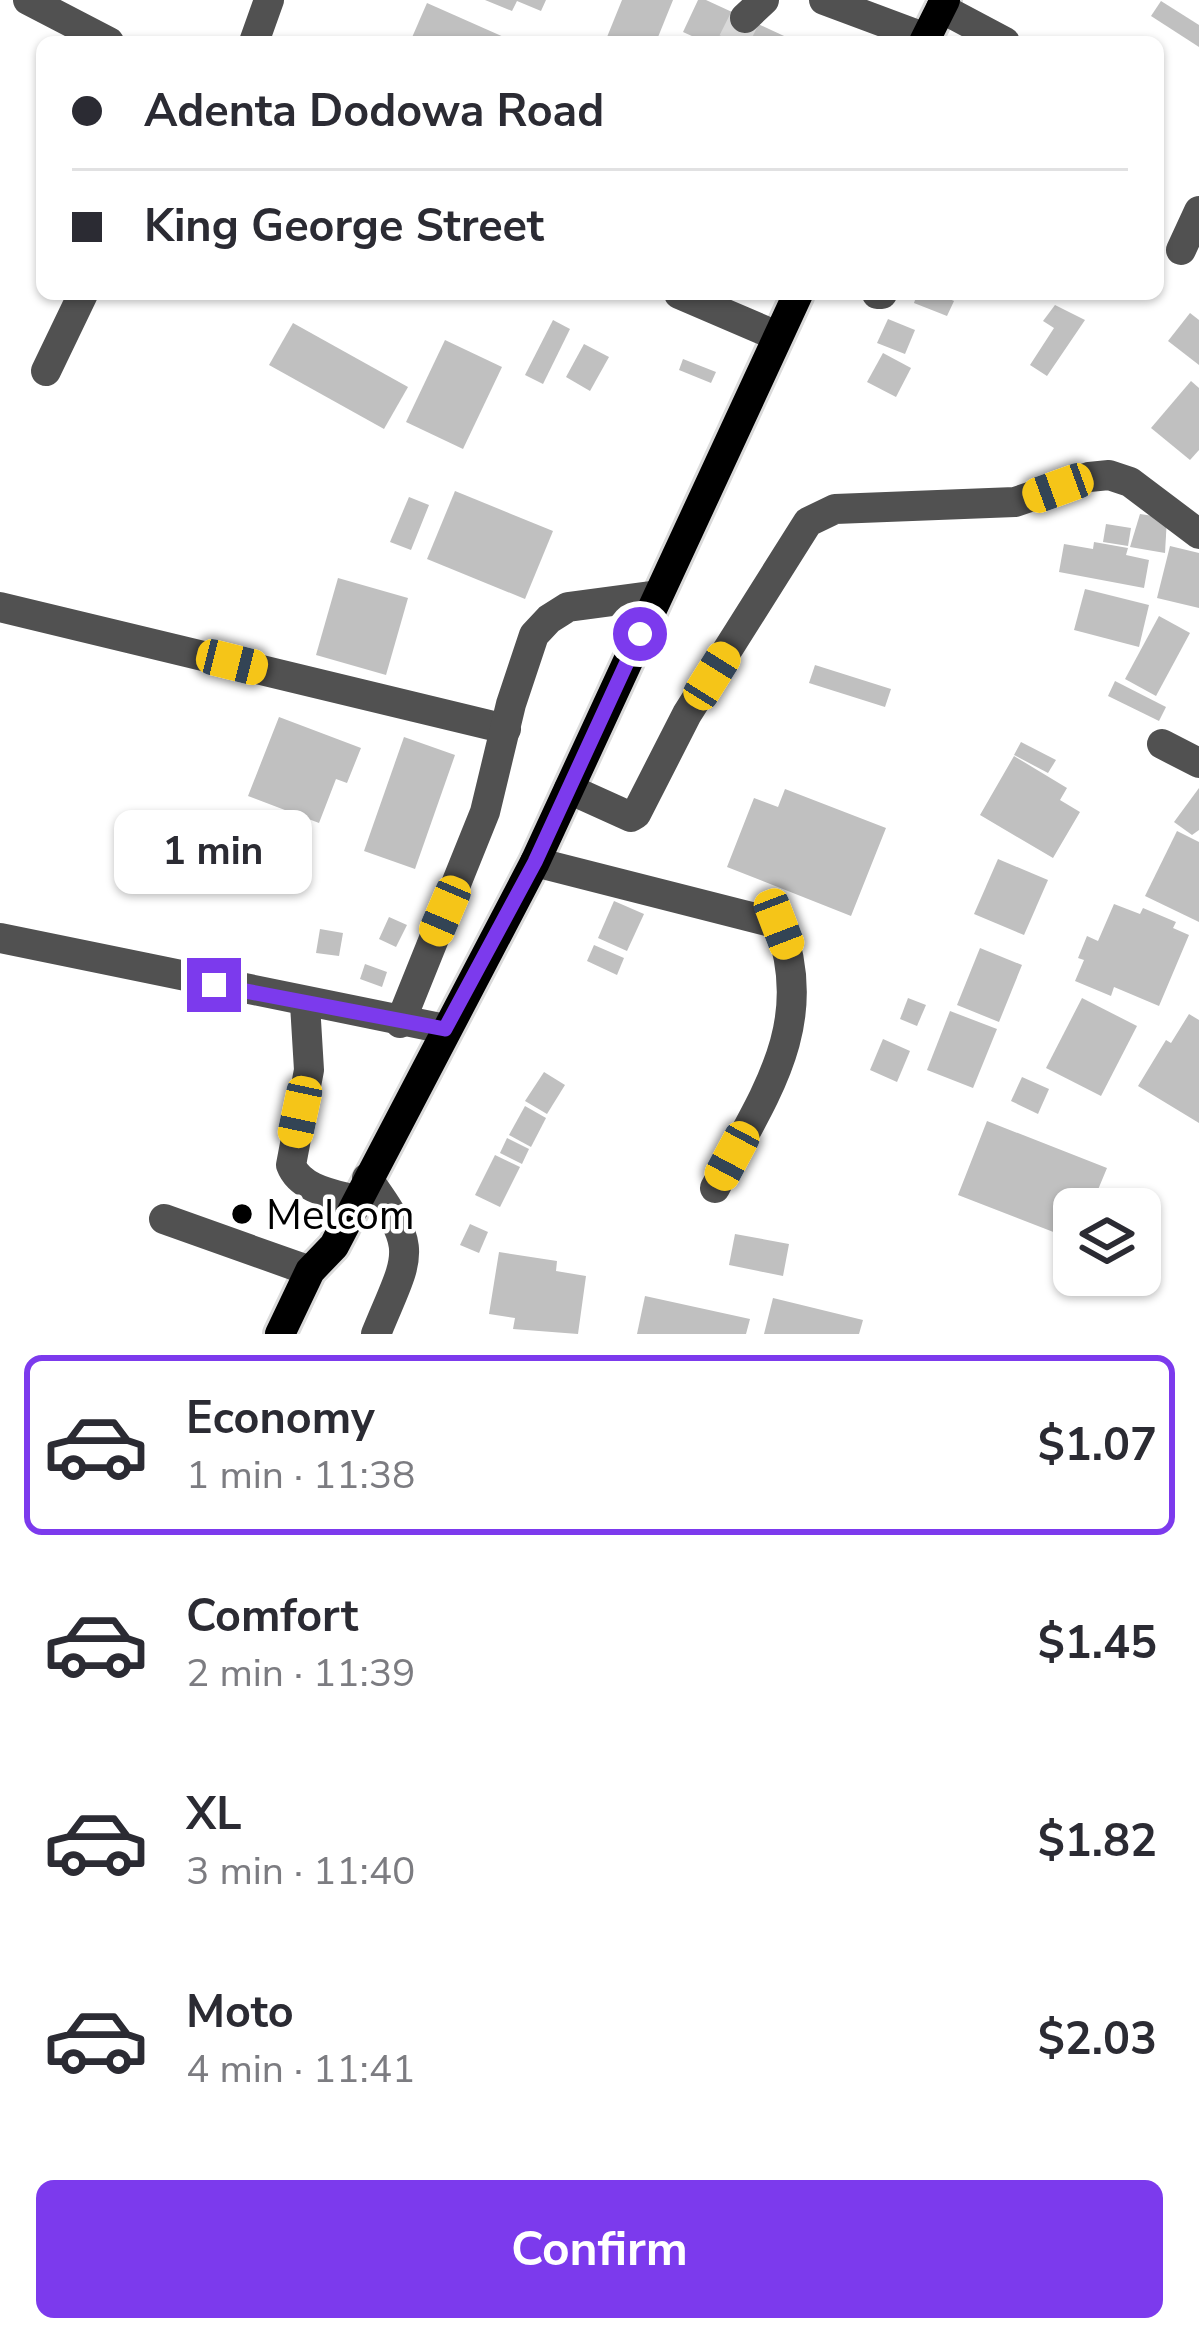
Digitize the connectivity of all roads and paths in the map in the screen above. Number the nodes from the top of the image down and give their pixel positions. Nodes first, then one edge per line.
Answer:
1 (28, 0) edge
2 (269, 0) edge
3 (824, 0) edge
4 (943, 4) edge
5 (97, 36) edge
6 (256, 36) edge
7 (915, 36) edge
8 (927, 36) edge
9 (995, 36) edge
10 (1199, 211) edge
11 (1181, 250) dead end
12 (79, 300) edge
13 (693, 300) edge
14 (795, 300) edge
15 (777, 336) junction
16 (46, 371) dead end
17 (1199, 534) edge
18 (658, 596) junction
19 (0, 607) edge
20 (506, 729) junction
21 (1162, 744) dead end
22 (1199, 764) edge
23 (569, 789) junction
24 (535, 862) junction
25 (0, 938) edge
26 (304, 1004) junction
27 (400, 1023) junction
28 (445, 1029) junction
29 (715, 1188) dead end
30 (361, 1189) junction
31 (164, 1219) dead end
32 (310, 1271) junction
33 (377, 1333) edge
34 (280, 1334) edge

1 - 5 street
2 - 6 street
3 - 7 street
4 - 8 main road
4 - 9 street
10 - 11 street
12 - 16 street
13 - 15 street
14 - 15 main road
15 - 18 main road
17 - 23 street
18 - 20 street
18 - 23 main road
19 - 20 street
20 - 27 street
21 - 22 street
23 - 24 main road
24 - 28 main road
24 - 29 street
25 - 26 street
26 - 27 street
26 - 30 street
27 - 28 street
28 - 30 main road
30 - 32 main road
30 - 33 street
31 - 32 street
32 - 34 main road

